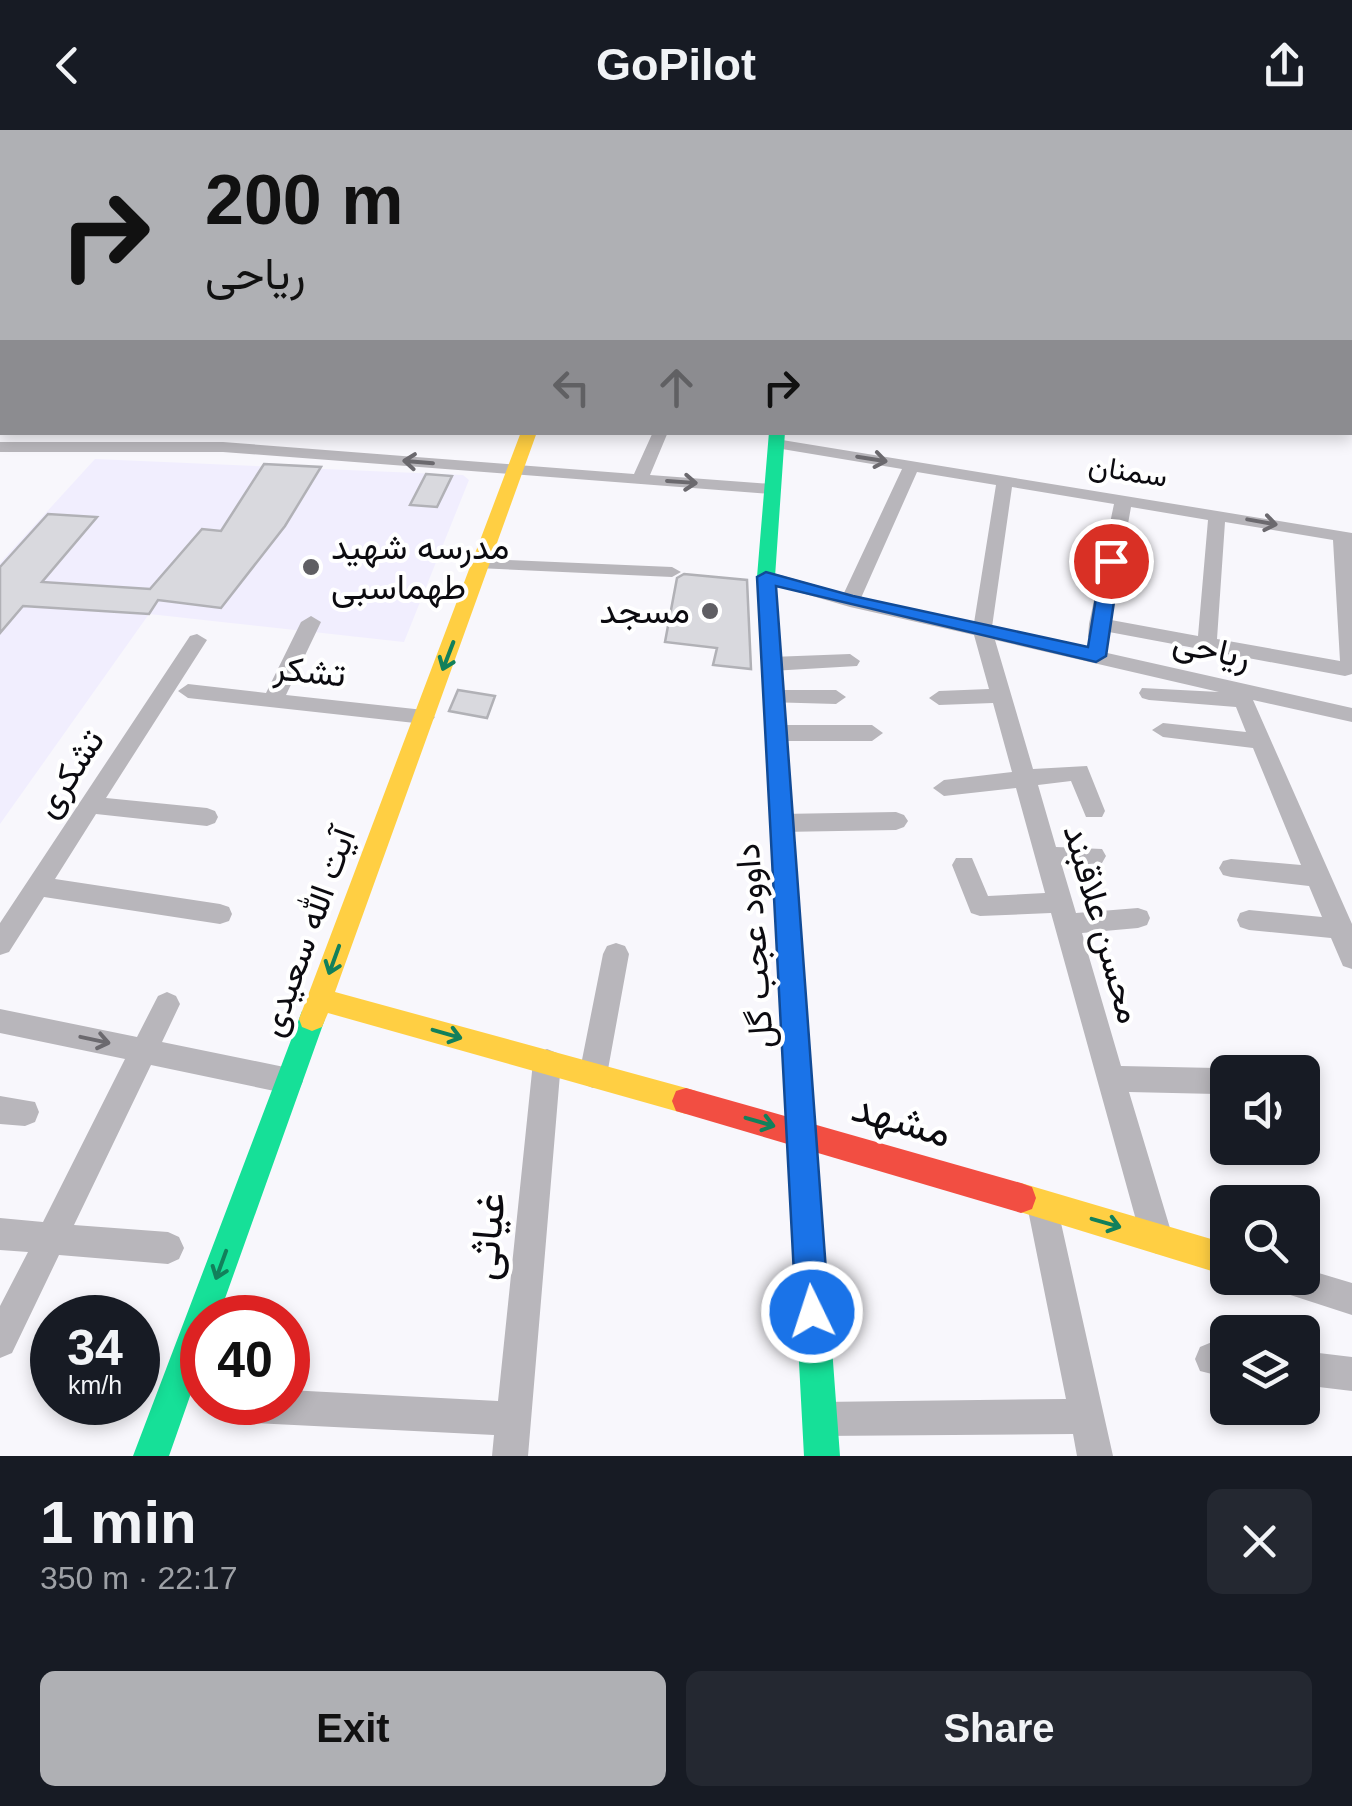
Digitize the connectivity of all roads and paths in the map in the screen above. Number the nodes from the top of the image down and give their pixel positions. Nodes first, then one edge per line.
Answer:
1 (41, 435) edge
2 (149, 435) edge
3 (269, 435) edge
4 (350, 435) edge
5 (527, 435) edge
6 (660, 435) edge
7 (776, 438) edge
8 (0, 447) edge
9 (25, 447) junction
10 (139, 447) junction
11 (257, 449) junction
12 (338, 456) junction
13 (912, 465) junction
14 (0, 468) edge
15 (515, 470) junction
16 (640, 479) junction
17 (1005, 480) junction
18 (772, 489) junction
19 (1124, 498) junction
20 (1217, 514) junction
21 (1346, 537) edge
22 (482, 564) junction
23 (672, 572) dead end
24 (766, 577) junction
25 (850, 601) junction
26 (311, 622) dead end
27 (1098, 624) junction
28 (982, 630) junction
29 (198, 640) dead end
30 (1207, 644) junction
31 (1096, 656) junction
32 (850, 661) dead end
33 (771, 664) junction
34 (188, 691) dead end
35 (1150, 693) dead end
36 (1241, 694) junction
37 (1002, 696) junction
38 (773, 697) junction
39 (836, 697) dead end
40 (938, 698) dead end
41 (273, 700) junction
42 (1352, 715) edge
43 (424, 717) junction
44 (1162, 730) dead end
45 (775, 733) junction
46 (872, 733) dead end
47 (1262, 742) junction
48 (1026, 781) junction
49 (944, 788) dead end
50 (90, 805) junction
51 (1094, 811) dead end
52 (208, 818) dead end
53 (896, 821) dead end
54 (781, 822) junction
55 (1094, 856) dead end
56 (1048, 857) junction
57 (964, 865) dead end
58 (1231, 868) dead end
59 (1320, 877) junction
60 (38, 886) junction
61 (1064, 913) junction
62 (220, 914) dead end
63 (1138, 918) dead end
64 (1249, 920) dead end
65 (1342, 929) junction
66 (0, 944) edge
67 (616, 954) dead end
68 (1352, 958) edge
69 (320, 999) junction
70 (167, 1004) dead end
71 (0, 1020) edge
72 (142, 1050) junction
73 (547, 1062) junction
74 (593, 1075) junction
75 (1112, 1079) junction
76 (1210, 1080) edge
77 (289, 1081) junction
78 (801, 1133) junction
79 (1042, 1204) junction
80 (0, 1234) edge
81 (51, 1237) junction
82 (1157, 1238) junction
83 (168, 1248) dead end
84 (1210, 1254) edge
85 (1320, 1289) edge
86 (1352, 1299) edge
87 (0, 1341) edge
88 (1320, 1370) edge
89 (1352, 1374) edge
90 (310, 1409) edge
91 (1086, 1416) junction
92 (820, 1418) junction
93 (514, 1419) junction
94 (151, 1456) edge
95 (510, 1456) edge
96 (822, 1456) edge
97 (1095, 1456) edge

1 - 9 street
2 - 10 street
3 - 11 street
4 - 12 street
5 - 15 street, آیت الله سعیدی
6 - 16 street
7 -> 13 street, سمنان
7 - 18 street, داوود عجب گل
8 - 9 street
9 - 10 street
9 - 14 street
10 - 11 street
11 - 12 street
15 -> 12 street
13 - 17 street, سمنان
13 - 25 street
15 - 16 street
15 - 22 street, آیت الله سعیدی
16 -> 18 street
17 - 19 street, سمنان
17 - 28 street
18 - 24 street, داوود عجب گل
19 - 20 street, سمنان
19 - 27 street
20 -> 21 street, سمنان
20 - 30 street
21 - 30 street
22 - 23 street
22 -> 43 street, آیت الله سعیدی
24 - 25 street, ریاحی
24 - 33 street, داوود عجب گل
25 - 28 street, ریاحی
26 - 41 street
27 - 30 street
27 - 31 street
28 - 31 street, ریاحی
28 - 37 street, محسن علاقبند
29 - 50 street, تشکری
31 - 36 street, ریاحی
32 - 33 street
33 - 38 street, داوود عجب گل
34 - 41 street, تشکر
35 - 36 street
36 - 42 street, ریاحی
36 - 47 street
37 - 40 street
37 - 48 street, محسن علاقبند
38 - 39 street
38 - 45 street, داوود عجب گل
41 - 43 street, تشکر
43 -> 69 street, آیت الله سعیدی
44 - 47 street
45 - 46 street
45 - 54 street, داوود عجب گل
47 - 59 street
48 - 49 street
48 - 51 street
48 - 56 street, محسن علاقبند
50 - 52 street
50 - 60 street, تشکری
53 - 54 street
54 - 78 street, داوود عجب گل
55 - 56 street
56 - 61 street, محسن علاقبند
57 - 61 street
58 - 59 street
59 - 65 street
60 - 62 street
60 - 66 street, تشکری
61 - 63 street
61 - 75 street, محسن علاقبند
64 - 65 street
65 - 68 street
67 - 74 street
69 -> 73 street, مشهد
69 - 77 street, آیت الله سعیدی
70 - 72 street
71 -> 72 street
72 - 77 street
72 - 81 street
73 - 74 street, مشهد
73 - 93 street, غیاثی
74 -> 78 street, مشهد
75 - 76 street
75 - 82 street, محسن علاقبند
77 -> 94 street, آیت الله سعیدی
78 - 79 street, مشهد
78 - 92 street, داوود عجب گل
79 -> 82 street, مشهد
79 - 91 street
80 - 81 street
81 - 83 street
81 - 87 street
82 - 84 street, مشهد
85 - 86 street
88 - 89 street
90 - 93 street
91 - 92 street
91 - 97 street
92 - 96 street, داوود عجب گل
93 - 95 street, غیاثی

